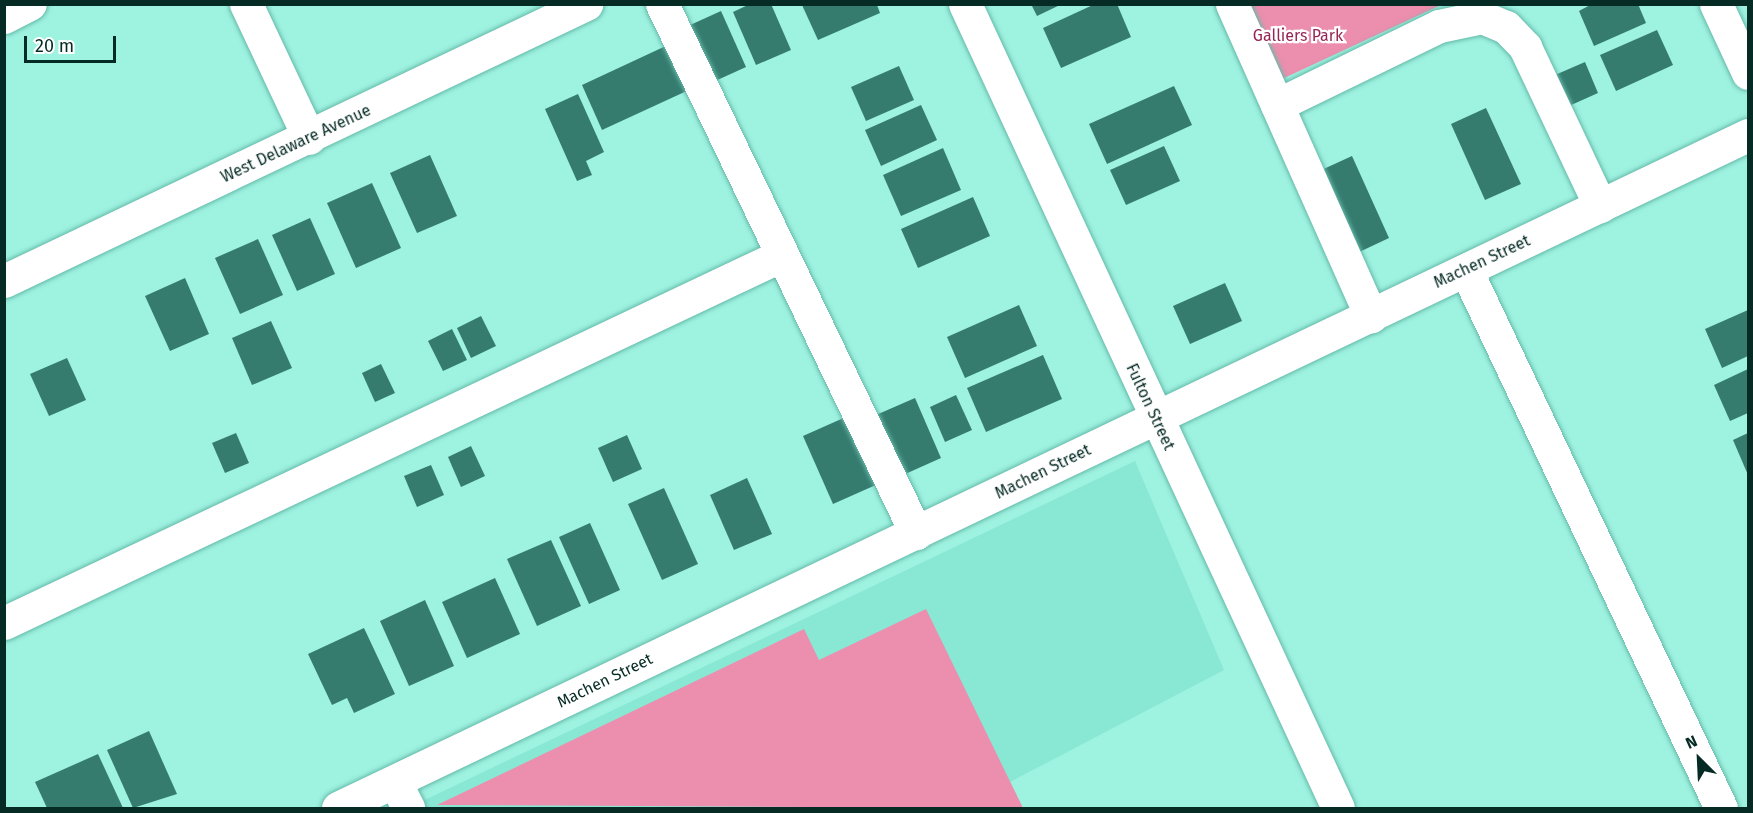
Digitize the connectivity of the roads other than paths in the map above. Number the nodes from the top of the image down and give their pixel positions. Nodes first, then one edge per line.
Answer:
1 (30, 4) edge
2 (246, 4) edge
3 (586, 4) edge
4 (662, 4) edge
5 (965, 4) edge
6 (1232, 4) edge
7 (1716, 4) edge
8 (4, 16) edge
9 (1749, 73) edge
10 (1277, 105) junction
11 (1749, 135) edge
12 (309, 138) junction
13 (1600, 206) junction
14 (782, 255) junction
15 (1466, 270) junction
16 (4, 281) edge
17 (1371, 316) junction
18 (1155, 419) junction
19 (916, 533) junction
20 (4, 623) edge
21 (401, 795) edge
22 (338, 808) edge
23 (1338, 808) edge
24 (1721, 808) edge

1 - 8 street
2 - 12 street
3 - 12 street, West Delaware Avenue
4 - 14 street
5 - 18 street, Fulton Street
6 - 10 street
7 - 9 street
10 - 13 street
10 - 17 street
11 - 13 street, Machen Street
12 - 16 street, West Delaware Avenue
13 - 15 street, Machen Street
14 - 19 street
14 - 20 street
15 - 17 street, Machen Street
15 - 24 street
17 - 18 street, Machen Street
18 - 19 street, Machen Street
18 - 23 street, Fulton Street
19 - 21 street, Machen Street
21 - 22 street, Machen Street

